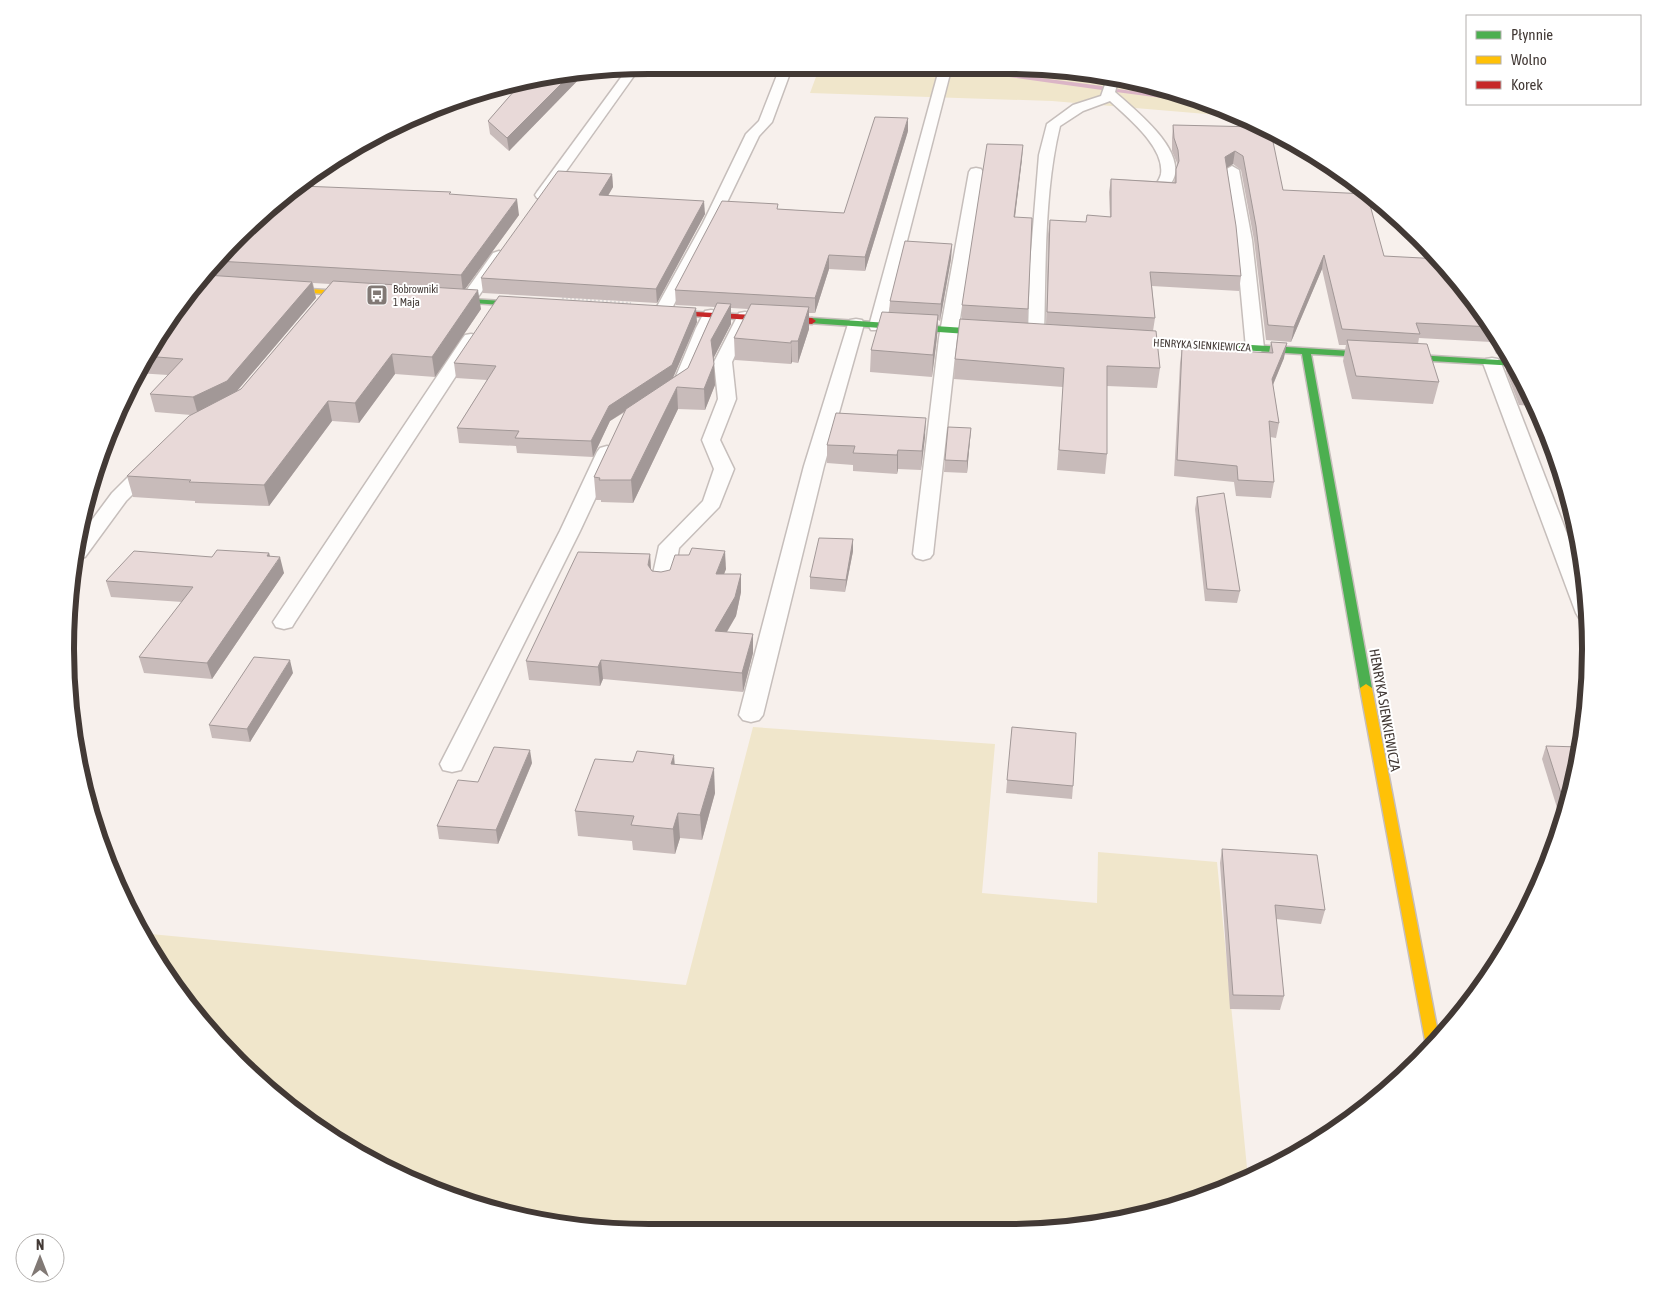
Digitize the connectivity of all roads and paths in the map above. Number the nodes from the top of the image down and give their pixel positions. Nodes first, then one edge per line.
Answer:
1 (631, 74) edge
2 (784, 74) edge
3 (944, 74) edge
4 (1110, 86) edge
5 (1232, 170) dead end
6 (976, 172) dead end
7 (1161, 188) edge
8 (533, 208) edge
9 (506, 246) edge
10 (266, 288) edge
11 (332, 292) junction
12 (368, 295) edge
13 (427, 298) edge
14 (467, 301) junction
15 (544, 306) edge
16 (319, 308) edge
17 (657, 312) joint
18 (711, 315) junction
19 (487, 316) junction
20 (745, 317) junction
21 (856, 324) junction
22 (877, 326) junction
23 (949, 330) junction
24 (1007, 333) edge
25 (1036, 335) edge
26 (1109, 340) edge
27 (1255, 348) junction
28 (1306, 351) junction
29 (1492, 363) junction
30 (1506, 364) edge
31 (658, 400) edge
32 (614, 435) edge
33 (166, 451) edge
34 (84, 545) edge
35 (923, 554) dead end
36 (662, 583) edge
37 (1579, 592) edge
38 (284, 622) dead end
39 (751, 716) dead end
40 (452, 764) dead end
41 (1432, 1036) edge

1 - 8 lane
2 - 17 lane
3 - 22 lane
4 - 7 lane
4 - 25 lane
5 - 27 lane
6 - 23 lane
9 - 14 lane
10 - 11 street
11 - 12 street
11 - 16 lane
13 - 14 street
14 - 19 street
15 - 19 street
17 - 18 street
18 - 20 street
18 - 31 lane
19 - 38 lane
20 - 21 street
20 - 36 lane
21 - 22 street
21 - 39 lane
22 - 23 street
23 - 24 street
23 - 35 lane
26 - 27 street, HENRYKA SIENKIEWICZA
27 - 28 street, HENRYKA SIENKIEWICZA
28 - 29 street, HENRYKA SIENKIEWICZA
28 - 41 street, HENRYKA SIENKIEWICZA
29 - 30 street, HENRYKA SIENKIEWICZA
29 - 37 lane
32 - 40 lane
33 - 34 lane

